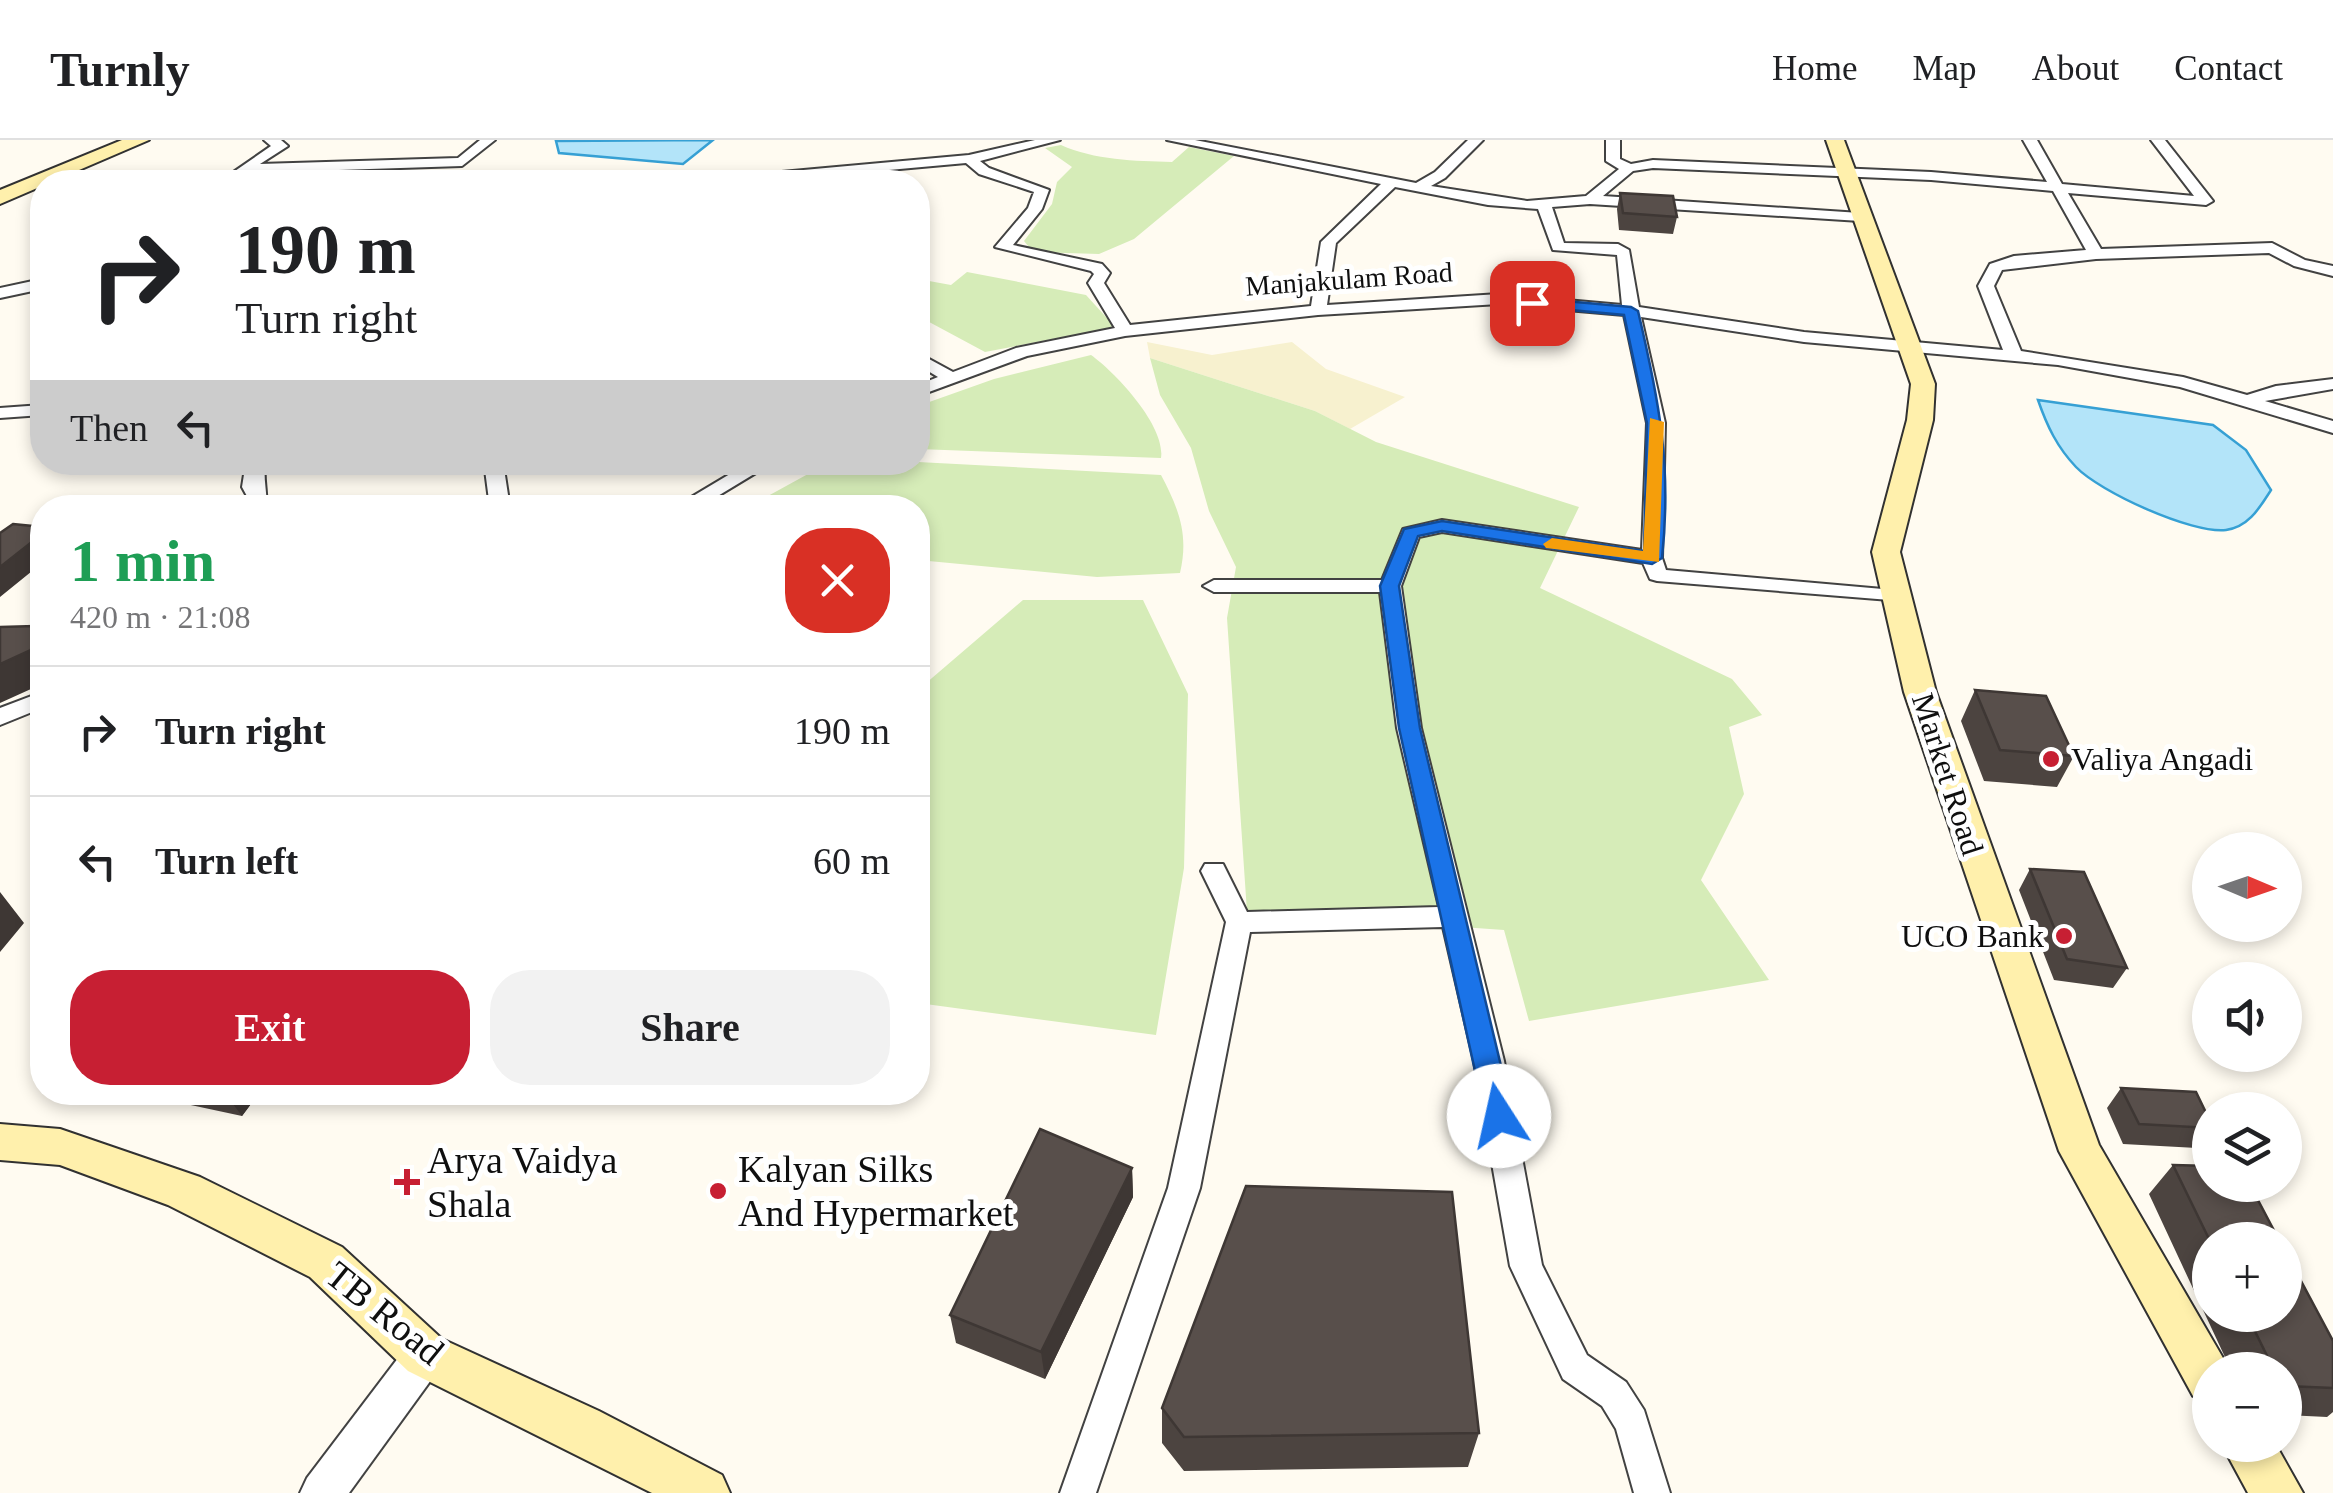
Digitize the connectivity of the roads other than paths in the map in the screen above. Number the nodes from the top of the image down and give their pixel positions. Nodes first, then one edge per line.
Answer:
1 (140, 140) edge
2 (271, 140) edge
3 (488, 140) edge
4 (1053, 140) edge
5 (1174, 140) edge
6 (1476, 140) edge
7 (1613, 140) edge
8 (2030, 140) edge
9 (2158, 140) edge
10 (1649, 142) edge
11 (1839, 155) edge
12 (969, 159) junction
13 (462, 162) junction
14 (1653, 164) junction
15 (1629, 168) junction
16 (244, 169) joint
17 (60, 170) edge
18 (458, 170) edge
19 (873, 170) edge
20 (1392, 182) junction
21 (30, 184) edge
22 (1420, 186) junction
23 (2057, 186) junction
24 (0, 198) edge
25 (1590, 200) junction
26 (1543, 203) junction
27 (1860, 217) junction
28 (2096, 254) junction
29 (2333, 271) edge
30 (30, 287) edge
31 (0, 293) edge
32 (1318, 310) junction
33 (1631, 311) junction
34 (1125, 331) junction
35 (1911, 346) junction
36 (2014, 356) junction
37 (930, 365) edge
38 (950, 377) junction
39 (2333, 384) edge
40 (930, 386) edge
41 (2252, 399) junction
42 (30, 411) edge
43 (0, 413) edge
44 (2333, 427) edge
45 (742, 475) edge
46 (707, 495) edge
47 (1652, 558) junction
48 (1214, 586) dead end
49 (1390, 586) junction
50 (1894, 596) junction
51 (30, 704) edge
52 (0, 717) edge
53 (1214, 871) dead end
54 (1455, 917) junction
55 (1239, 922) junction
56 (0, 1142) edge
57 (2194, 1352) edge
58 (425, 1355) junction
59 (2258, 1462) edge
60 (322, 1493) edge
61 (704, 1493) edge
62 (1078, 1493) edge
63 (1652, 1493) edge
64 (2277, 1493) edge

1 - 17 main road
2 - 16 street
3 - 13 street
4 - 12 street
5 - 20 street
6 - 22 street
7 - 15 street
8 - 23 street
9 - 23 street
10 - 14 street
11 - 14 street
11 - 23 street
11 - 27 main road, Market Road
12 - 19 street
12 - 34 street
13 - 16 street
13 - 18 street
14 - 15 street
15 - 25 street
20 - 22 street
20 - 32 street
21 - 24 main road
22 - 26 street
23 - 28 street
25 - 26 street
25 - 27 street
26 - 33 street
27 - 35 main road, Market Road
28 - 29 street
28 - 36 street
30 - 31 street
32 - 33 street, Manjakulam Road
32 - 34 street, Manjakulam Road
33 - 35 street, Manjakulam Road
33 - 47 street
34 - 38 street, Manjakulam Road
35 - 36 street, Manjakulam Road
35 - 50 main road, Market Road
36 - 41 street, Manjakulam Road
37 - 38 street
38 - 40 street, Manjakulam Road
39 - 41 street
41 - 44 street, Manjakulam Road
42 - 43 street
45 - 46 street
47 - 49 street
47 - 50 street
48 - 49 street
49 - 54 street
50 - 57 main road, Market Road
51 - 52 street
53 - 55 street
54 - 55 street
54 - 63 street
55 - 62 street
56 - 58 main road, TB Road
58 - 60 street
58 - 61 main road, TB Road
59 - 64 main road

